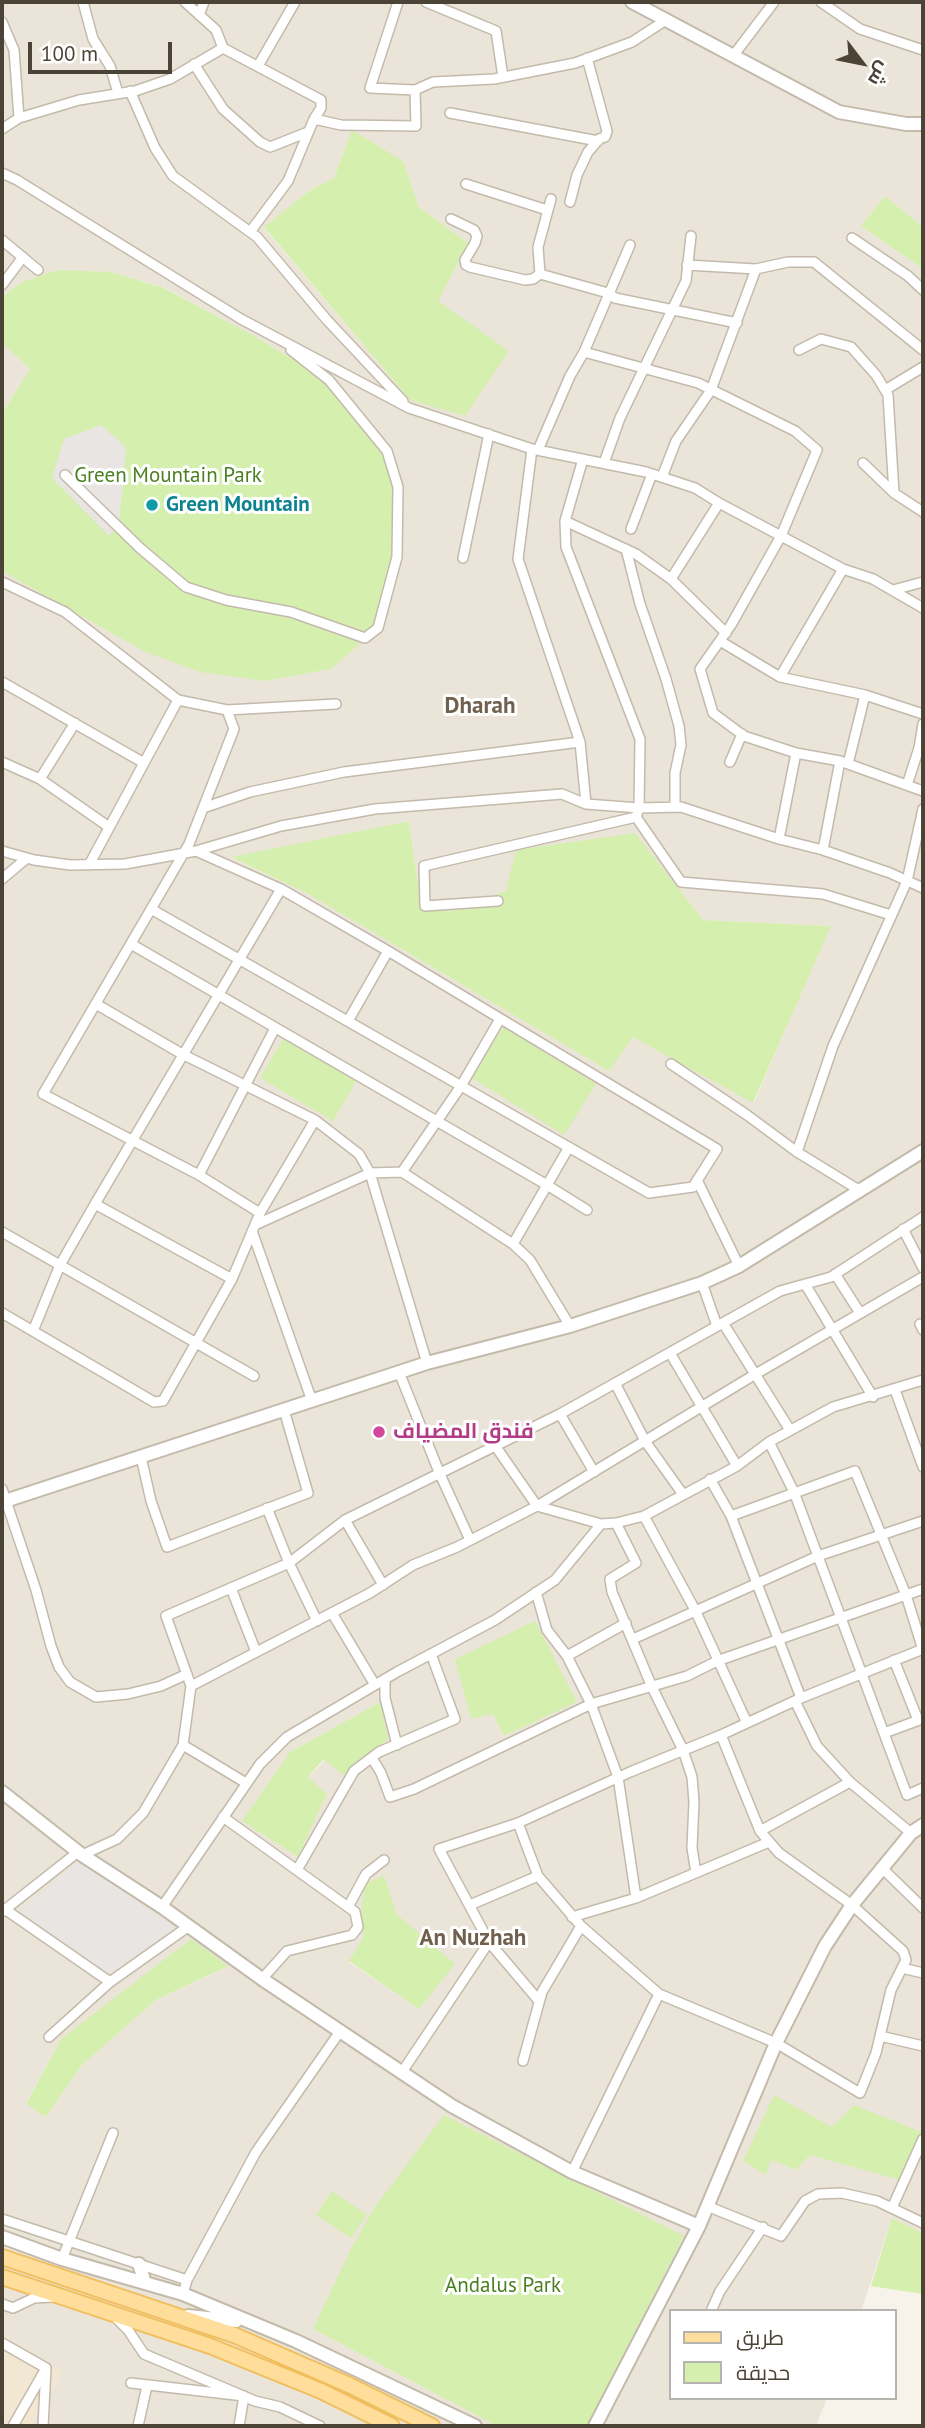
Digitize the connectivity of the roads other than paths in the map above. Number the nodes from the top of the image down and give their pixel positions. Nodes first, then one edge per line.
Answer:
1 (83, 2) edge
2 (186, 2) edge
3 (204, 2) edge
4 (295, 2) edge
5 (398, 2) edge
6 (426, 2) edge
7 (632, 2) edge
8 (774, 2) edge
9 (821, 2) edge
10 (199, 15) junction
11 (666, 20) junction
12 (2, 22) edge
13 (223, 48) junction
14 (923, 50) edge
15 (733, 56) junction
16 (587, 58) junction
17 (194, 64) junction
18 (258, 66) junction
19 (503, 77) junction
20 (415, 89) junction
21 (130, 91) junction
22 (118, 93) junction
23 (450, 113) dead end
24 (19, 118) junction
25 (314, 119) junction
26 (923, 124) edge
27 (2, 129) edge
28 (309, 132) junction
29 (598, 141) junction
30 (2, 173) edge
31 (466, 184) dead end
32 (551, 199) dead end
33 (569, 202) dead end
34 (547, 210) junction
35 (451, 219) dead end
36 (250, 232) junction
37 (691, 236) dead end
38 (852, 238) dead end
39 (2, 240) edge
40 (630, 245) dead end
41 (23, 257) junction
42 (687, 265) junction
43 (756, 269) junction
44 (38, 270) dead end
45 (540, 274) junction
46 (2, 285) edge
47 (923, 290) edge
48 (608, 293) junction
49 (674, 309) junction
50 (737, 323) junction
51 (276, 337) junction
52 (799, 350) dead end
53 (923, 351) edge
54 (584, 352) junction
55 (923, 367) edge
56 (643, 369) junction
57 (711, 390) junction
58 (885, 390) junction
59 (409, 408) junction
60 (489, 434) junction
61 (535, 449) junction
62 (583, 459) junction
63 (604, 463) junction
64 (863, 463) dead end
65 (652, 474) junction
66 (65, 475) dead end
67 (662, 477) junction
68 (894, 493) junction
69 (719, 503) junction
70 (923, 512) edge
71 (565, 521) junction
72 (631, 529) dead end
73 (781, 536) junction
74 (625, 549) junction
75 (463, 558) dead end
76 (843, 569) junction
77 (671, 579) junction
78 (2, 582) edge
79 (923, 582) edge
80 (893, 590) junction
81 (923, 608) edge
82 (723, 637) junction
83 (780, 677) junction
84 (2, 682) edge
85 (865, 695) junction
86 (178, 700) junction
87 (336, 704) dead end
88 (227, 710) junction
89 (923, 714) edge
90 (75, 723) junction
91 (923, 724) edge
92 (742, 734) junction
93 (580, 742) junction
94 (921, 749) edge
95 (796, 753) junction
96 (2, 762) edge
97 (730, 762) dead end
98 (144, 763) junction
99 (844, 763) junction
100 (40, 779) junction
101 (907, 785) junction
102 (923, 791) edge
103 (586, 804) junction
104 (675, 807) junction
105 (203, 808) junction
106 (923, 809) edge
107 (638, 813) junction
108 (109, 827) junction
109 (779, 839) junction
110 (823, 850) junction
111 (2, 851) edge
112 (196, 851) junction
113 (183, 853) junction
114 (27, 858) junction
115 (89, 864) junction
116 (2, 879) edge
117 (906, 881) junction
118 (923, 888) edge
119 (281, 890) junction
120 (498, 901) dead end
121 (151, 909) junction
122 (891, 915) junction
123 (131, 944) junction
124 (388, 951) junction
125 (239, 959) junction
126 (218, 994) junction
127 (96, 1004) junction
128 (500, 1018) junction
129 (348, 1021) junction
130 (275, 1028) junction
131 (182, 1054) junction
132 (671, 1064) dead end
133 (245, 1085) junction
134 (461, 1086) junction
135 (315, 1119) junction
136 (438, 1122) junction
137 (132, 1140) junction
138 (569, 1147) junction
139 (923, 1151) edge
140 (797, 1152) junction
141 (370, 1172) junction
142 (402, 1172) junction
143 (199, 1175) junction
144 (697, 1180) junction
145 (547, 1185) junction
146 (859, 1190) junction
147 (95, 1204) junction
148 (587, 1210) dead end
149 (260, 1213) junction
150 (923, 1217) edge
151 (254, 1228) junction
152 (903, 1229) junction
153 (2, 1232) edge
154 (513, 1244) junction
155 (60, 1265) junction
156 (739, 1266) junction
157 (923, 1268) edge
158 (835, 1274) junction
159 (923, 1277) edge
160 (232, 1279) junction
161 (702, 1283) junction
162 (806, 1284) junction
163 (2, 1313) edge
164 (860, 1313) junction
165 (720, 1324) junction
166 (570, 1326) junction
167 (832, 1329) junction
168 (33, 1331) junction
169 (196, 1343) junction
170 (670, 1353) junction
171 (427, 1363) junction
172 (399, 1373) junction
173 (754, 1375) junction
174 (254, 1376) dead end
175 (923, 1380) edge
176 (615, 1383) junction
177 (895, 1390) junction
178 (873, 1397) junction
179 (312, 1401) junction
180 (702, 1407) junction
181 (284, 1410) junction
182 (560, 1415) junction
183 (790, 1430) junction
184 (645, 1441) junction
185 (769, 1442) junction
186 (496, 1447) junction
187 (141, 1457) junction
188 (737, 1466) junction
189 (923, 1467) edge
190 (439, 1472) junction
191 (594, 1472) junction
192 (710, 1479) junction
193 (794, 1492) junction
194 (682, 1493) junction
195 (4, 1497) edge
196 (537, 1506) junction
197 (267, 1508) junction
198 (644, 1516) junction
199 (731, 1516) junction
200 (345, 1520) junction
201 (923, 1521) edge
202 (616, 1523) junction
203 (601, 1524) junction
204 (881, 1535) junction
205 (470, 1541) junction
206 (818, 1556) junction
207 (289, 1563) junction
208 (757, 1582) junction
209 (383, 1585) junction
210 (231, 1588) junction
211 (923, 1589) edge
212 (536, 1592) junction
213 (906, 1595) junction
214 (695, 1610) junction
215 (332, 1613) junction
216 (841, 1619) junction
217 (317, 1621) junction
218 (626, 1623) junction
219 (633, 1639) junction
220 (779, 1641) junction
221 (923, 1649) edge
222 (256, 1652) junction
223 (431, 1654) junction
224 (567, 1656) junction
225 (894, 1660) junction
226 (717, 1661) junction
227 (187, 1674) junction
228 (861, 1674) junction
229 (385, 1679) junction
230 (376, 1685) junction
231 (191, 1686) junction
232 (652, 1686) junction
233 (798, 1700) junction
234 (591, 1704) junction
235 (921, 1719) edge
236 (747, 1723) junction
237 (884, 1733) junction
238 (721, 1735) junction
239 (183, 1745) junction
240 (397, 1745) junction
241 (683, 1750) junction
242 (372, 1758) junction
243 (618, 1777) junction
244 (850, 1782) junction
245 (246, 1783) junction
246 (923, 1788) edge
247 (2, 1791) edge
248 (223, 1817) junction
249 (518, 1823) junction
250 (923, 1825) edge
251 (760, 1831) junction
252 (911, 1833) junction
253 (769, 1842) junction
254 (80, 1854) junction
255 (384, 1860) dead end
256 (883, 1869) junction
257 (297, 1870) junction
258 (696, 1873) junction
259 (538, 1876) junction
260 (636, 1898) junction
261 (470, 1905) junction
262 (852, 1905) junction
263 (162, 1907) junction
264 (348, 1907) junction
265 (923, 1908) edge
266 (4, 1911) edge
267 (572, 1917) junction
268 (189, 1926) junction
269 (581, 1926) junction
270 (489, 1942) junction
271 (902, 1968) junction
272 (923, 1973) edge
273 (262, 1979) junction
274 (110, 1982) junction
275 (659, 1994) junction
276 (539, 2001) junction
277 (341, 2030) junction
278 (880, 2036) junction
279 (49, 2037) dead end
280 (776, 2043) junction
281 (923, 2046) edge
282 (523, 2061) dead end
283 (402, 2071) junction
284 (113, 2133) dead end
285 (923, 2139) edge
286 (572, 2172) junction
287 (707, 2206) junction
288 (892, 2208) junction
289 (2, 2219) edge
290 (923, 2223) edge
291 (699, 2226) junction
292 (763, 2227) junction
293 (2, 2237) edge
294 (70, 2241) junction
295 (2, 2256) edge
296 (62, 2259) junction
297 (138, 2264) junction
298 (2, 2277) edge
299 (187, 2280) junction
300 (145, 2283) junction
301 (183, 2294) junction
302 (60, 2297) junction
303 (2, 2304) edge
304 (712, 2309) edge
305 (111, 2314) junction
306 (172, 2314) junction
307 (251, 2322) junction
308 (2, 2343) edge
309 (46, 2368) junction
310 (131, 2383) dead end
311 (146, 2386) junction
312 (244, 2396) junction
313 (13, 2426) edge
314 (43, 2426) edge
315 (138, 2426) edge
316 (239, 2426) edge
317 (320, 2426) edge
318 (392, 2426) edge
319 (432, 2426) edge
320 (475, 2426) edge
321 (595, 2426) edge

1 - 22 street
2 - 10 street
3 - 10 street
4 - 18 street
5 - 20 street
6 - 19 street
7 - 11 street
8 - 15 street
9 - 14 street
10 - 13 street
11 - 15 street
11 - 16 street
12 - 24 street
13 - 17 street
13 - 18 street
15 - 26 street
16 - 19 street
16 - 29 street
17 - 21 street
17 - 28 street
18 - 25 street
19 - 20 street
20 - 25 street
21 - 22 street
21 - 36 street
22 - 24 street
23 - 29 street
24 - 27 street
25 - 28 street
28 - 36 street
29 - 33 street
30 - 51 street
31 - 34 street
32 - 34 street
34 - 45 street
35 - 45 street
36 - 59 street
37 - 42 street
38 - 47 street
39 - 41 street
40 - 48 street
41 - 44 street
41 - 46 street
42 - 43 street
42 - 49 street
43 - 50 street
43 - 53 street
45 - 48 street
48 - 49 street
48 - 54 street
49 - 50 street
49 - 56 street
50 - 57 street
51 - 59 street
51 - 66 street
52 - 58 street
54 - 56 street
54 - 61 street
55 - 58 street
56 - 57 street
56 - 63 street
57 - 67 street
57 - 73 street
58 - 68 street
59 - 60 street
60 - 61 street
60 - 75 street
61 - 62 street
61 - 93 street
62 - 63 street
62 - 71 street
63 - 65 street
64 - 68 street
65 - 67 street
65 - 72 street
67 - 69 street
68 - 70 street
69 - 73 street
69 - 77 street
71 - 74 street
71 - 107 street
73 - 76 street
73 - 82 street
74 - 77 street
74 - 104 street
76 - 80 street
76 - 83 street
77 - 82 street
78 - 86 street
79 - 80 street
80 - 81 street
82 - 83 street
82 - 92 street
83 - 85 street
84 - 90 street
85 - 89 street
85 - 99 street
86 - 88 street
86 - 98 street
87 - 88 street
88 - 105 street
90 - 98 street
90 - 100 street
91 - 94 street
92 - 95 street
92 - 97 street
93 - 103 street
93 - 105 street
94 - 101 street
95 - 99 street
95 - 109 street
96 - 100 street
98 - 108 street
99 - 101 street
99 - 110 street
100 - 108 street
101 - 102 street
103 - 107 street
103 - 112 street
104 - 107 street
104 - 109 street
105 - 113 street
106 - 117 street
107 - 120 street
107 - 122 street
108 - 115 street
109 - 110 street
110 - 117 street
111 - 114 street
112 - 113 street
112 - 119 street
113 - 115 street
113 - 121 street
114 - 115 street
114 - 116 street
117 - 118 street
117 - 122 street
119 - 124 street
119 - 125 street
121 - 123 street
121 - 125 street
122 - 140 street
123 - 126 street
123 - 127 street
124 - 128 street
124 - 129 street
125 - 126 street
125 - 129 street
126 - 130 street
126 - 131 street
127 - 131 street
127 - 137 street
128 - 134 street
128 - 144 street
129 - 134 street
130 - 133 street
130 - 136 street
131 - 133 street
131 - 137 street
132 - 140 street
133 - 135 street
133 - 143 street
134 - 136 street
134 - 138 street
135 - 141 street
135 - 149 street
136 - 142 street
136 - 145 street
137 - 143 street
137 - 147 street
138 - 144 street
138 - 145 street
139 - 146 street
140 - 146 street
141 - 142 street
141 - 151 street
141 - 171 street
142 - 154 street
143 - 149 street
144 - 156 street
145 - 148 street
145 - 154 street
146 - 156 street
147 - 155 street
147 - 160 street
149 - 151 street
150 - 152 street
151 - 160 street
151 - 179 street
152 - 157 street
152 - 158 street
153 - 155 street
154 - 166 street
155 - 168 street
155 - 169 street
156 - 161 street
158 - 162 street
158 - 164 street
159 - 164 street
160 - 169 street
161 - 165 street
161 - 166 street
162 - 165 street
162 - 167 street
163 - 168 street
164 - 167 street
165 - 170 street
165 - 173 street
166 - 171 street
167 - 173 street
167 - 178 street
168 - 169 street
169 - 174 street
170 - 176 street
170 - 180 street
171 - 172 street
172 - 179 street
172 - 190 street
173 - 180 street
173 - 183 street
175 - 177 street
176 - 182 street
176 - 184 street
177 - 178 street
177 - 189 street
178 - 183 street
179 - 181 street
180 - 184 street
180 - 188 street
181 - 187 street
181 - 197 street
182 - 186 street
182 - 191 street
183 - 185 street
184 - 191 street
184 - 194 street
185 - 188 street
185 - 193 street
186 - 190 street
186 - 196 street
187 - 195 street
187 - 197 street
188 - 192 street
190 - 200 street
190 - 205 street
191 - 196 street
192 - 194 street
192 - 199 street
193 - 199 street
193 - 204 street
193 - 206 street
194 - 198 street
195 - 227 street
196 - 203 street
196 - 205 street
197 - 207 street
198 - 202 street
198 - 214 street
199 - 208 street
200 - 207 street
200 - 209 street
201 - 204 street
202 - 203 street
202 - 218 street
203 - 212 street
204 - 206 street
204 - 213 street
205 - 209 street
206 - 208 street
206 - 216 street
207 - 210 street
207 - 217 street
208 - 214 street
208 - 220 street
209 - 215 street
210 - 222 street
210 - 227 street
211 - 213 street
212 - 223 street
212 - 224 street
213 - 216 street
213 - 221 street
214 - 219 street
214 - 226 street
215 - 217 street
215 - 230 street
216 - 220 street
216 - 228 street
217 - 222 street
218 - 219 street
218 - 224 street
219 - 232 street
220 - 226 street
220 - 233 street
221 - 225 street
222 - 231 street
223 - 229 street
223 - 240 street
224 - 234 street
225 - 228 street
225 - 235 street
226 - 232 street
226 - 236 street
227 - 231 street
228 - 233 street
228 - 237 street
229 - 230 street
229 - 240 street
230 - 245 street
231 - 239 street
232 - 234 street
232 - 241 street
233 - 236 street
233 - 244 street
234 - 242 street
234 - 243 street
235 - 237 street
236 - 238 street
237 - 246 street
238 - 241 street
238 - 251 street
239 - 245 street
239 - 254 street
240 - 242 street
241 - 243 street
241 - 258 street
242 - 257 street
243 - 249 street
243 - 260 street
244 - 251 street
244 - 252 street
245 - 248 street
247 - 254 street
248 - 257 street
248 - 263 street
249 - 259 street
249 - 261 street
250 - 252 street
251 - 253 street
252 - 256 street
253 - 258 street
253 - 262 street
254 - 263 street
254 - 266 street
255 - 264 street
256 - 262 street
256 - 265 street
257 - 264 street
258 - 260 street
259 - 261 street
259 - 267 street
260 - 267 street
261 - 270 street
262 - 271 street
262 - 280 street
263 - 268 street
264 - 273 street
266 - 274 street
267 - 269 street
268 - 273 street
268 - 274 street
269 - 275 street
269 - 276 street
270 - 276 street
270 - 283 street
271 - 272 street
271 - 278 street
273 - 277 street
274 - 279 street
275 - 280 street
275 - 286 street
276 - 282 street
277 - 283 street
277 - 299 street
278 - 280 street
278 - 281 street
280 - 287 street
283 - 286 street
284 - 294 street
285 - 288 street
286 - 291 street
287 - 291 street
287 - 292 street
288 - 290 street
288 - 292 street
289 - 294 street
291 - 321 street
292 - 304 street
293 - 296 street
294 - 296 street
294 - 297 street
295 - 306 main road
296 - 300 street
297 - 299 street
297 - 300 street
298 - 302 main road
299 - 301 street
300 - 301 street
301 - 307 street
302 - 303 street
302 - 305 main road
305 - 312 street
305 - 318 main road
306 - 307 street
306 - 319 main road
307 - 320 street
308 - 309 street
309 - 313 street
309 - 314 street
310 - 311 street
311 - 312 street
311 - 315 street
312 - 316 street
312 - 317 street

